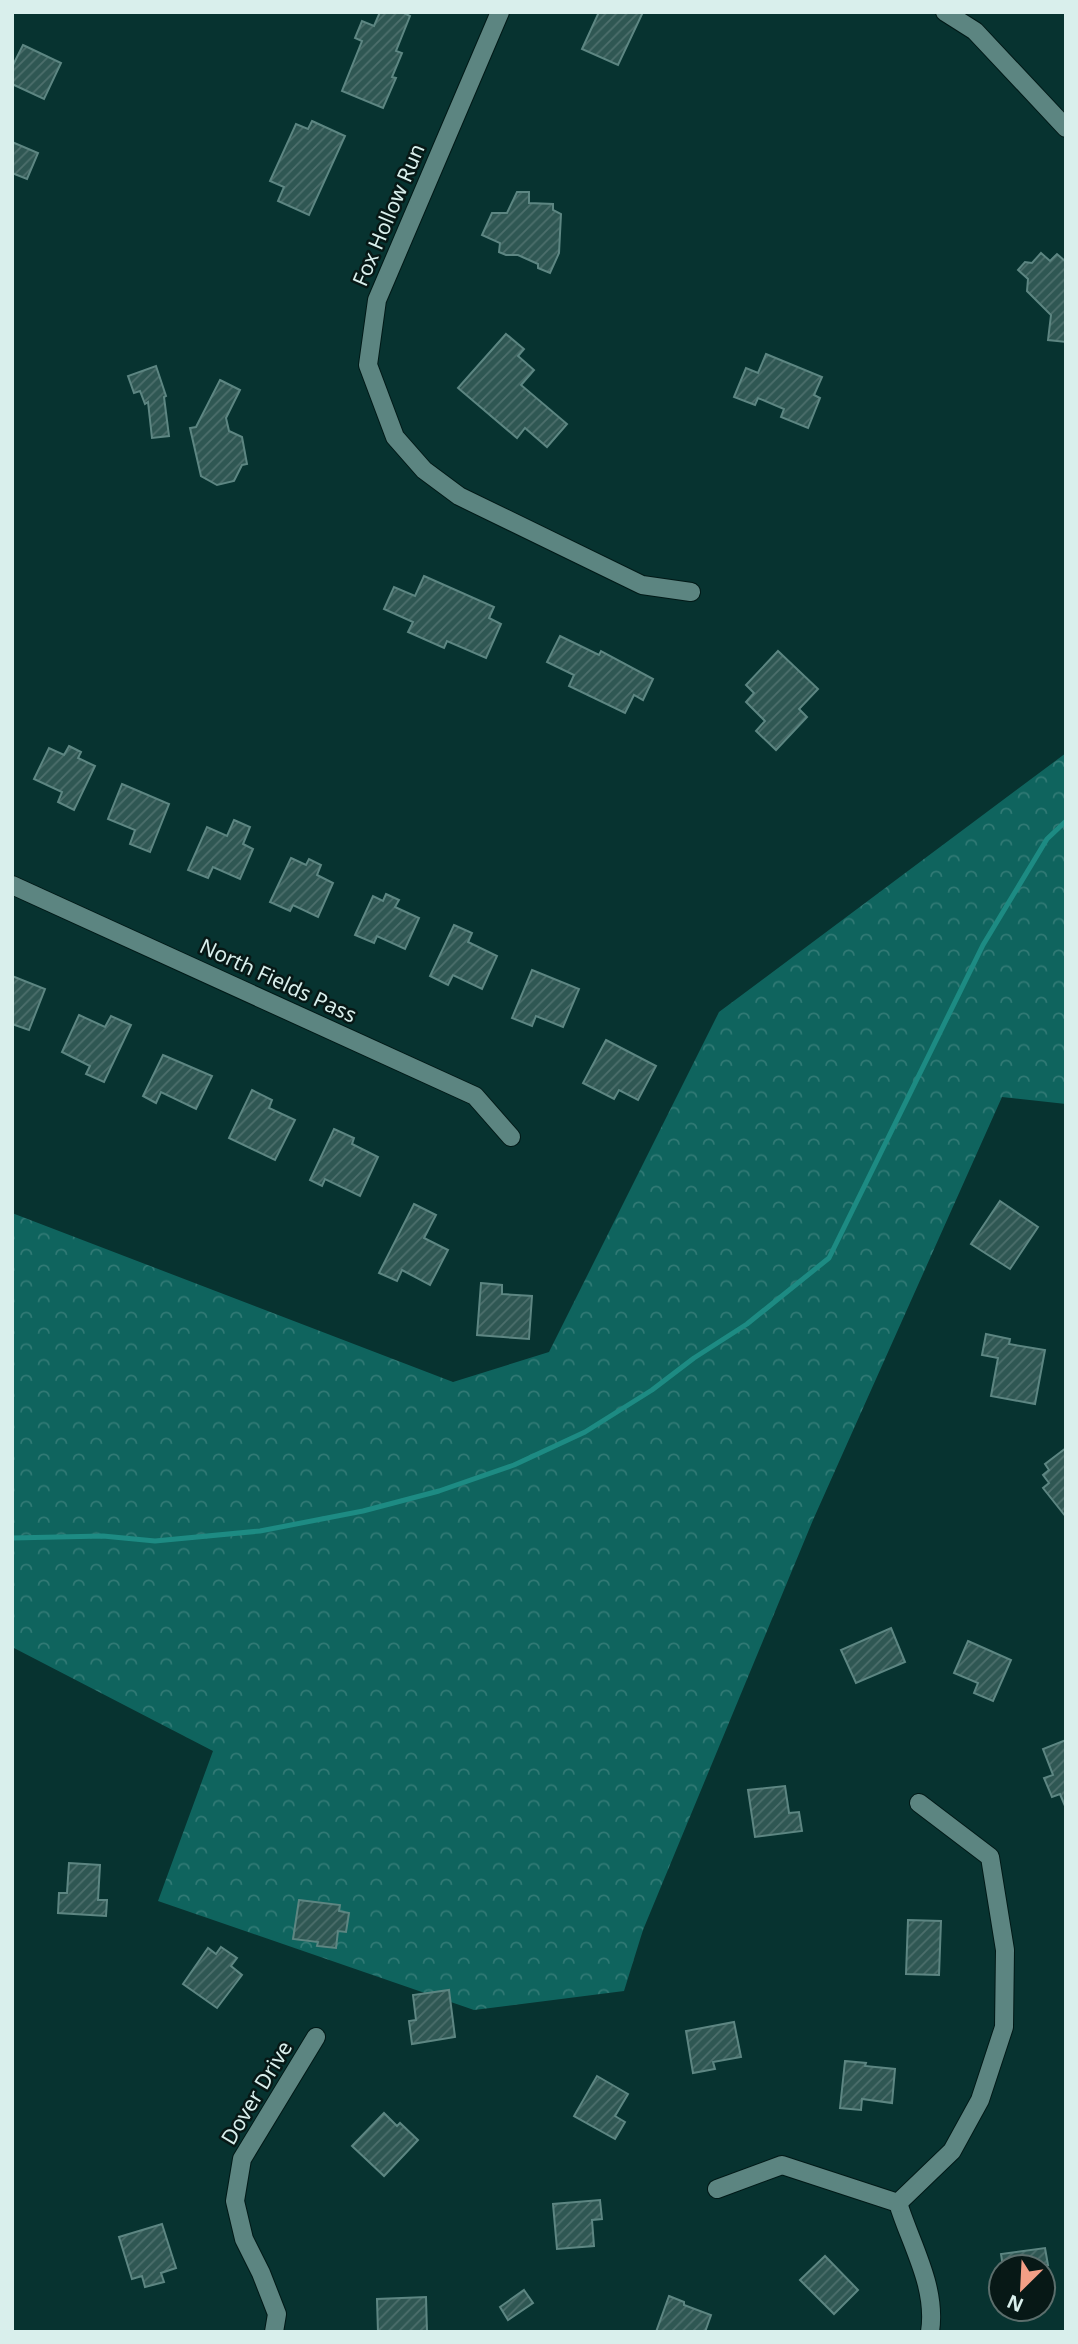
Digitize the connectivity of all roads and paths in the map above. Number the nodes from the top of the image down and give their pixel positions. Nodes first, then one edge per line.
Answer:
1 (500, 12) edge
2 (945, 12) edge
3 (1066, 128) edge
4 (691, 592) dead end
5 (12, 885) edge
6 (511, 1137) dead end
7 (919, 1803) dead end
8 (316, 2037) dead end
9 (717, 2189) dead end
10 (898, 2203) junction
11 (275, 2332) edge
12 (930, 2332) edge

1 - 4 street, Fox Hollow Run
2 - 3 street
5 - 6 street, North Fields Pass
7 - 10 street
8 - 11 street, Dover Drive
9 - 10 street
10 - 12 street

